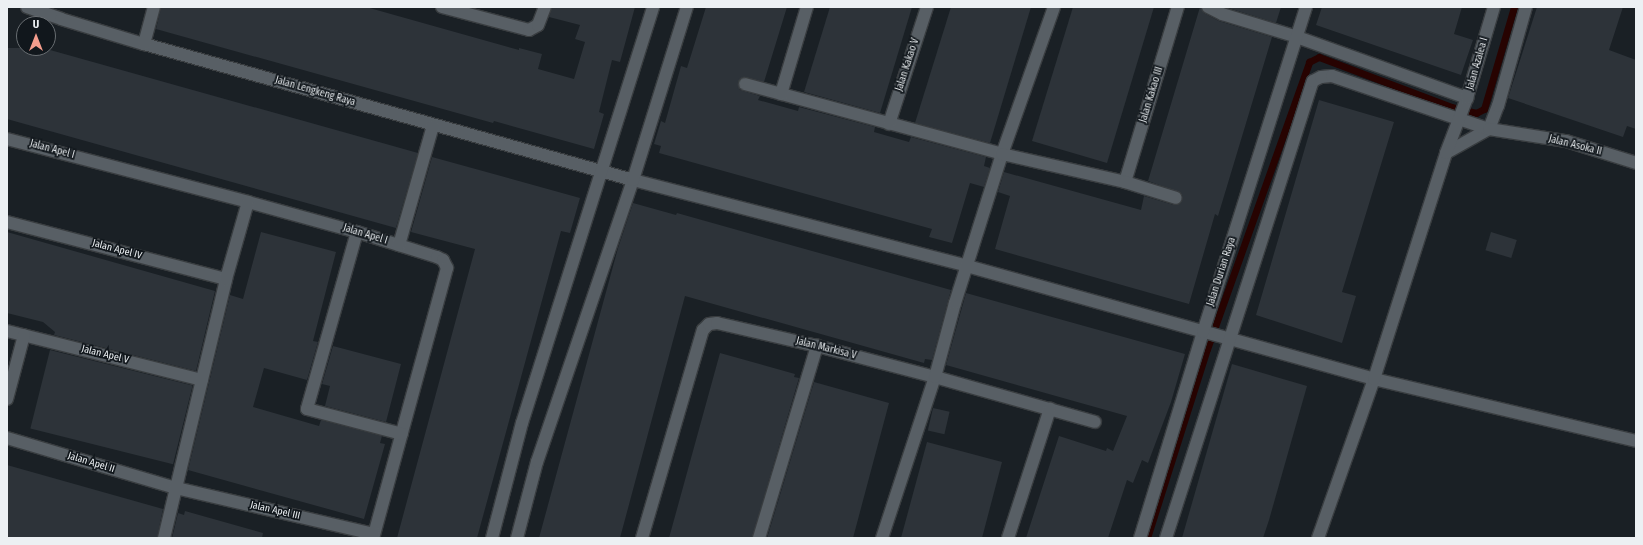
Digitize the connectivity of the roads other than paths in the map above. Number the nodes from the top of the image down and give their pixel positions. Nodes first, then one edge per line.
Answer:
1 (26, 7) edge
2 (154, 7) edge
3 (442, 7) edge
4 (545, 7) edge
5 (653, 7) edge
6 (687, 7) edge
7 (806, 7) edge
8 (927, 7) edge
9 (1054, 7) edge
10 (1178, 7) edge
11 (1208, 7) edge
12 (1306, 7) edge
13 (1494, 7) edge
14 (1526, 7) edge
15 (1297, 37) junction
16 (144, 44) junction
17 (745, 84) dead end
18 (781, 94) junction
19 (1463, 110) junction
20 (889, 124) junction
21 (433, 126) junction
22 (1489, 129) junction
23 (7, 139) edge
24 (1446, 153) junction
25 (1002, 154) junction
26 (1636, 163) edge
27 (604, 171) junction
28 (633, 180) junction
29 (1125, 182) junction
30 (1176, 198) dead end
31 (248, 202) junction
32 (7, 222) edge
33 (357, 232) junction
34 (399, 245) junction
35 (967, 266) junction
36 (226, 279) junction
37 (7, 330) edge
38 (1205, 333) junction
39 (24, 335) junction
40 (1226, 339) junction
41 (817, 346) junction
42 (935, 376) junction
43 (1374, 379) junction
44 (202, 380) junction
45 (7, 399) edge
46 (1050, 409) junction
47 (1095, 422) dead end
48 (402, 434) junction
49 (7, 438) edge
50 (1636, 441) edge
51 (176, 488) junction
52 (374, 536) edge
53 (164, 538) edge
54 (492, 538) edge
55 (516, 538) edge
56 (642, 538) edge
57 (759, 538) edge
58 (882, 538) edge
59 (1008, 538) edge
60 (1140, 538) edge
61 (1166, 538) edge
62 (1318, 538) edge

1 - 16 street, Jalan Lengkeng Raya
2 - 16 street
3 - 4 street
5 - 27 street
6 - 28 street
7 - 18 street
8 - 20 street, Jalan Kakao V
9 - 25 street
10 - 29 street, Jalan Kakao III
11 - 15 street
12 - 15 street, Jalan Durian Raya
13 - 19 street, Jalan Azalea I
14 - 22 street
15 - 19 street
15 - 38 street, Jalan Durian Raya
16 - 21 street, Jalan Lengkeng Raya
17 - 18 street
18 - 20 street
19 - 22 street, Jalan Asoka II
19 - 24 street, Jalan Azalea I
19 - 40 street
20 - 25 street
21 - 27 street, Jalan Lengkeng Raya
21 - 34 street
22 - 24 street
22 - 26 street, Jalan Asoka II
23 - 31 street, Jalan Apel I
24 - 43 street, Jalan Azalea I
25 - 29 street
25 - 35 street
27 - 28 street, Jalan Lengkeng Raya
27 - 54 street
28 - 35 street, Jalan Lengkeng Raya
28 - 55 street
29 - 30 street
31 - 33 street, Jalan Apel I
31 - 36 street
32 - 36 street, Jalan Apel IV
33 - 34 street, Jalan Apel I
33 - 48 street
34 - 48 street, Jalan Apel I
35 - 38 street, Jalan Lengkeng Raya
35 - 42 street
36 - 44 street
37 - 39 street, Jalan Apel V
38 - 40 street, Jalan Lengkeng Raya
38 - 60 street, Jalan Durian Raya
39 - 44 street, Jalan Apel V
39 - 45 street
40 - 43 street, Jalan Lengkeng Raya
40 - 61 street
41 - 42 street, Jalan Markisa V
41 - 56 street, Jalan Markisa V
41 - 57 street
42 - 46 street, Jalan Markisa V
42 - 58 street
43 - 50 street, Jalan Lengkeng Raya
43 - 62 street, Jalan Azalea I
44 - 51 street
46 - 47 street, Jalan Markisa V
46 - 59 street
48 - 52 street, Jalan Apel I
49 - 51 street, Jalan Apel II
51 - 52 street, Jalan Apel III
51 - 53 street

